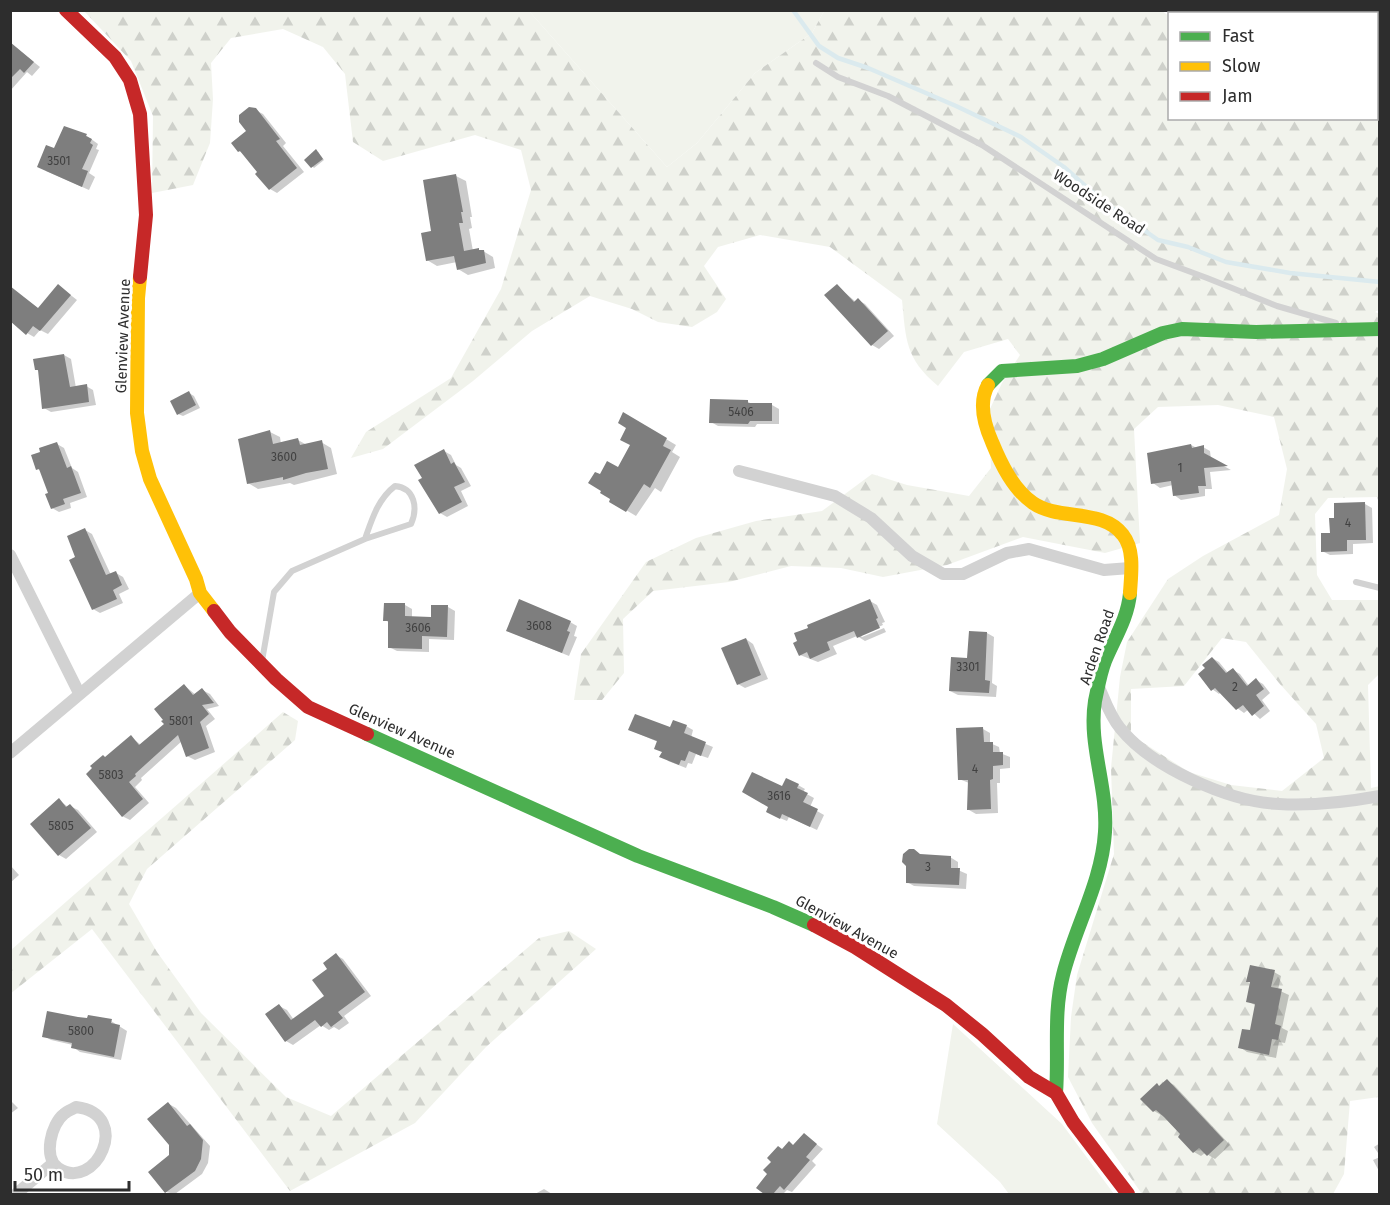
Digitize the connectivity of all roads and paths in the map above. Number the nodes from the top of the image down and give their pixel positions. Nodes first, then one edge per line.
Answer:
1 (66, 10) edge
2 (816, 63) dead end
3 (1380, 329) edge
4 (1359, 330) junction
5 (739, 471) dead end
6 (365, 539) junction
7 (10, 555) edge
8 (1130, 568) junction
9 (1356, 582) dead end
10 (1380, 588) edge
11 (200, 593) junction
12 (261, 664) junction
13 (1099, 686) junction
14 (79, 693) junction
15 (10, 753) edge
16 (1380, 796) edge
17 (1056, 1093) junction
18 (52, 1164) junction
19 (16, 1194) edge
20 (1128, 1194) edge

1 - 11 street, Glenview Avenue
2 - 4 lane, Woodside Road
3 - 4 street, Woodside Road
4 - 8 street, Arden Road
5 - 8 street
6 - 6 lane
6 - 12 lane
7 - 14 street
8 - 13 street, Arden Road
9 - 10 lane
11 - 12 street, Glenview Avenue
11 - 14 street
12 - 17 street, Glenview Avenue
13 - 16 street
13 - 17 street, Arden Road
14 - 15 street
17 - 20 street, Glenview Avenue
18 - 18 street
18 - 19 street

